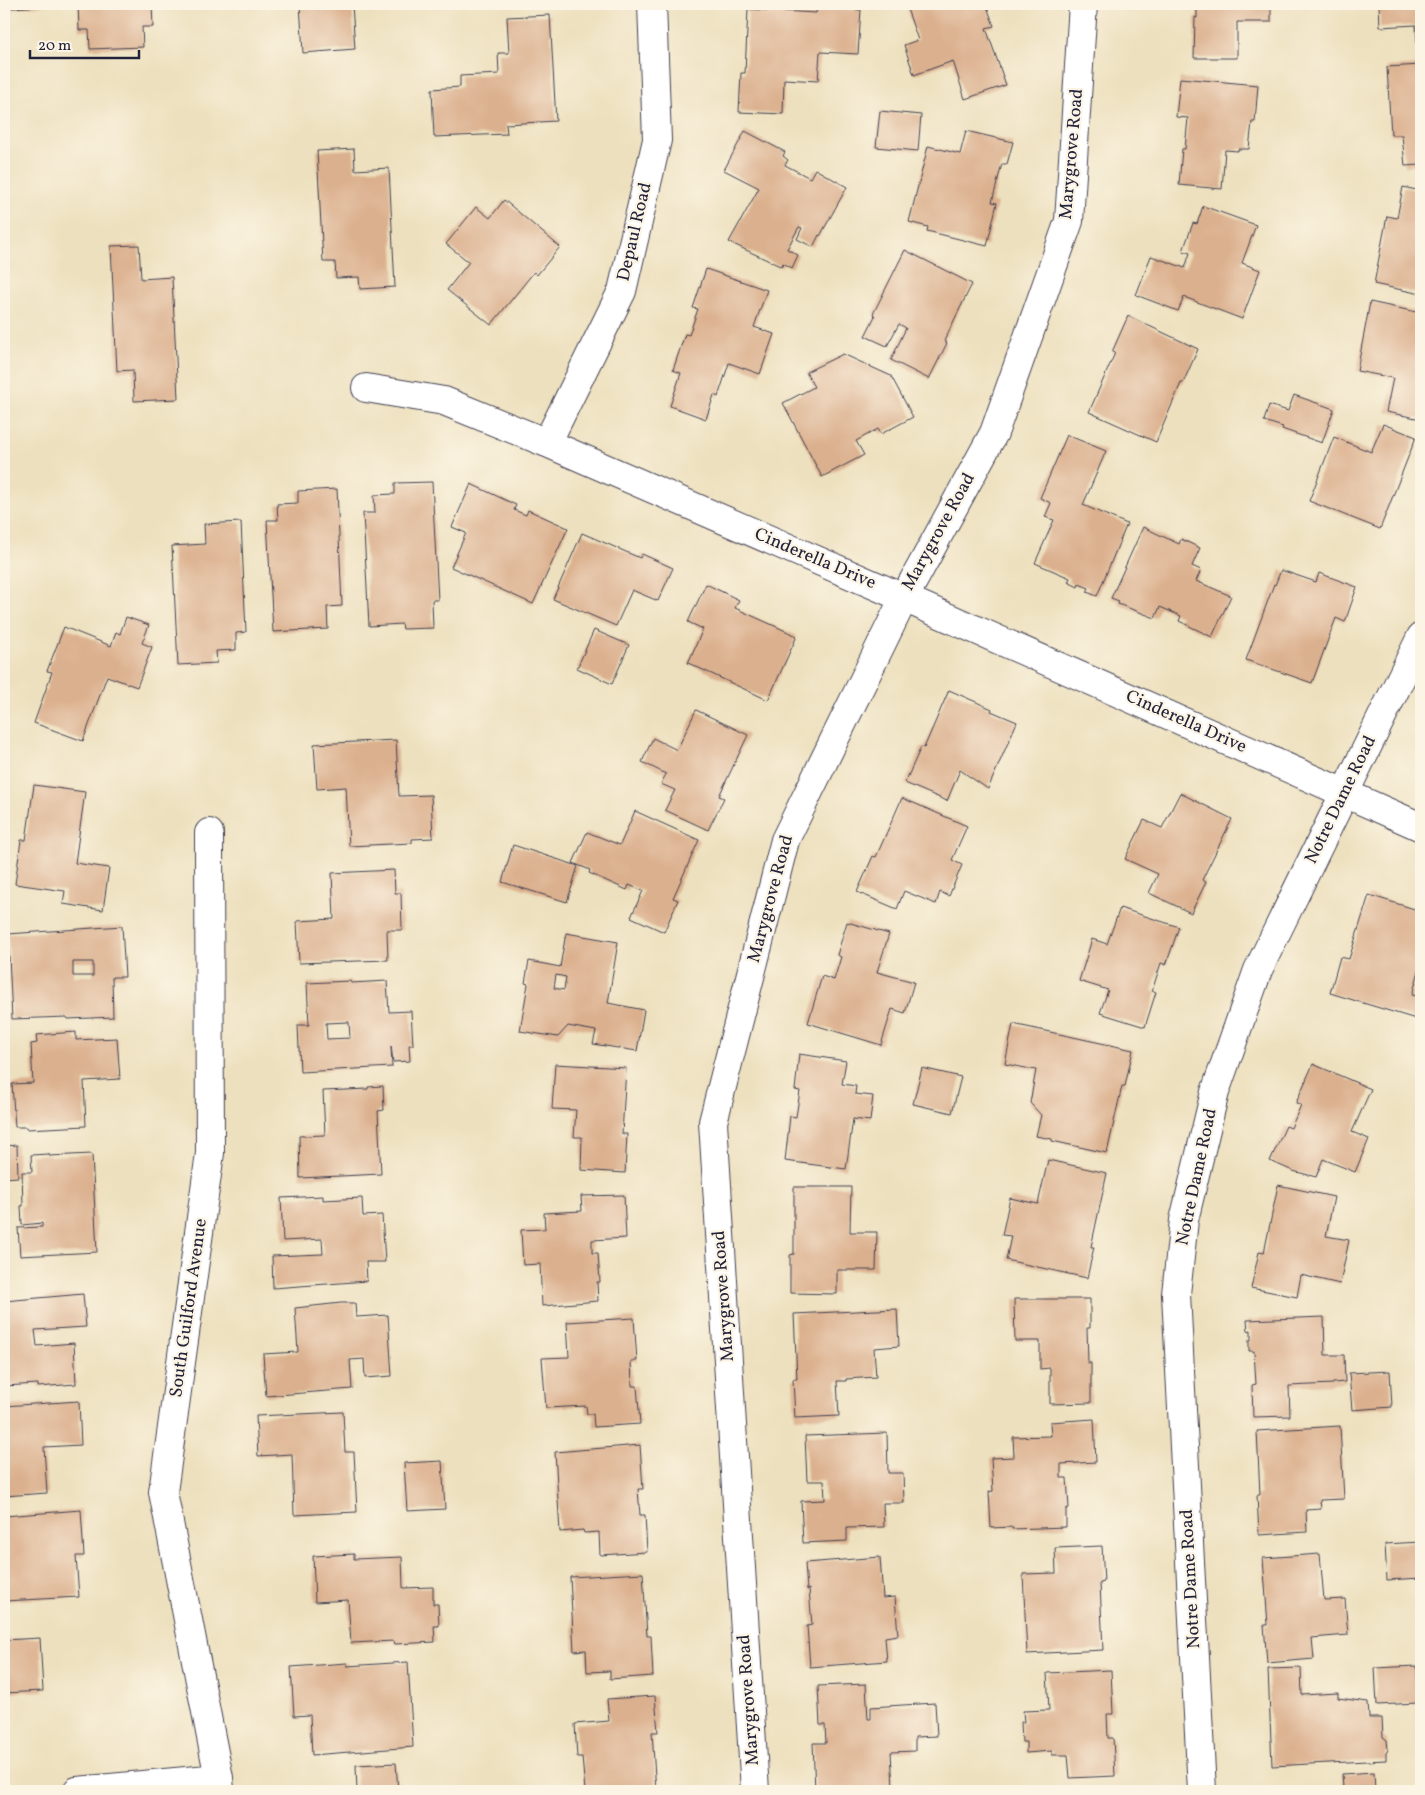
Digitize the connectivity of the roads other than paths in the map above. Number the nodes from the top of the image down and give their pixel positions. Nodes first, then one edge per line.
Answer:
1 (652, 4) edge
2 (1083, 4) edge
3 (366, 388) dead end
4 (547, 443) junction
5 (904, 598) junction
6 (1421, 637) edge
7 (1344, 792) junction
8 (1421, 827) edge
9 (210, 833) dead end
10 (220, 1785) edge
11 (77, 1791) edge
12 (755, 1791) edge
13 (1202, 1791) edge

1 - 4 street, Depaul Road
2 - 5 street, Marygrove Road
3 - 4 street, Cinderella Drive
4 - 5 street, Cinderella Drive
5 - 7 street, Cinderella Drive
5 - 12 street, Marygrove Road
6 - 7 street, Notre Dame Road
7 - 8 street, Cinderella Drive
7 - 13 street, Notre Dame Road
9 - 10 street, South Guilford Avenue
10 - 11 street, South Guilford Avenue

